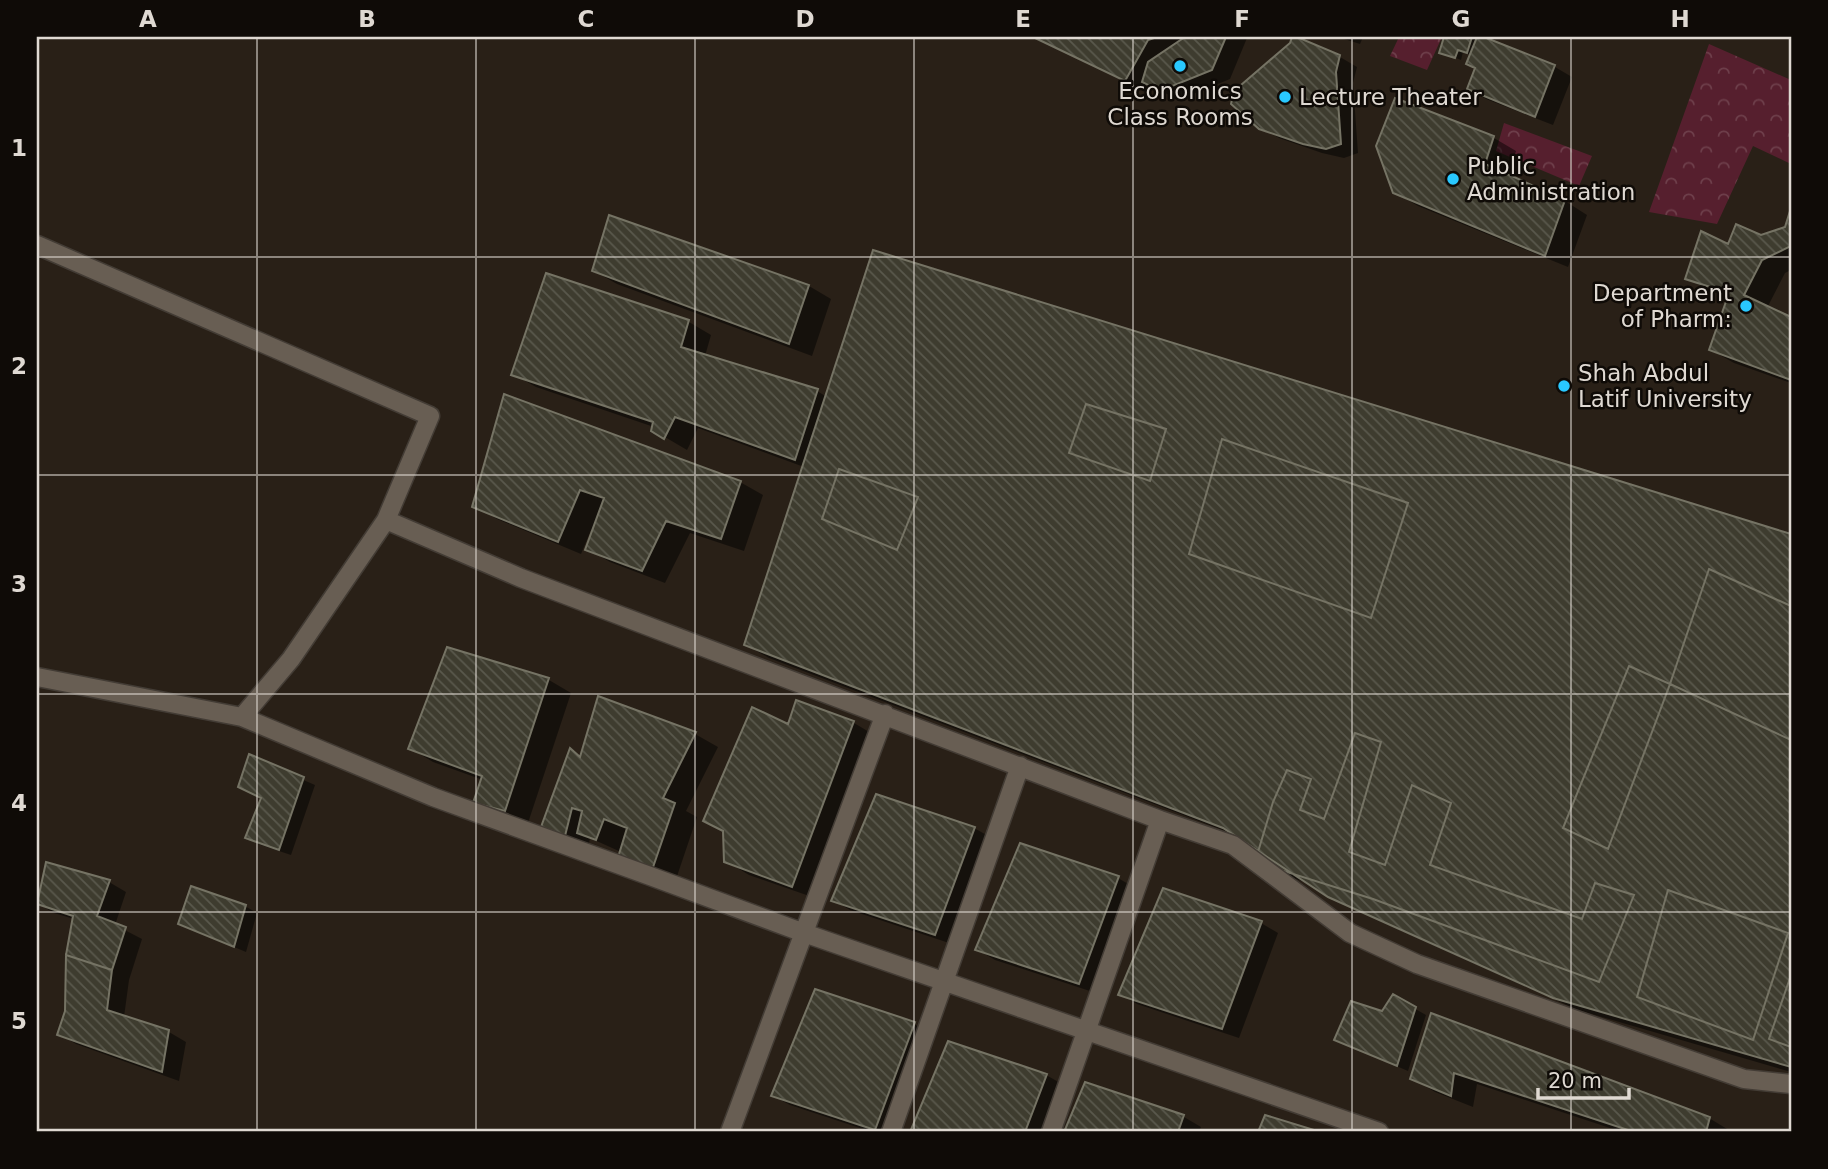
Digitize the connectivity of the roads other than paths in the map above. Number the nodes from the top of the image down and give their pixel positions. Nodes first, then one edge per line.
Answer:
1 (37, 245) edge
2 (386, 520) junction
3 (37, 677) edge
4 (885, 714) junction
5 (242, 717) junction
6 (1020, 766) junction
7 (1160, 820) junction
8 (804, 933) junction
9 (946, 981) junction
10 (1088, 1030) junction
11 (1791, 1084) edge
12 (732, 1132) edge
13 (891, 1132) edge
14 (1051, 1132) edge
15 (1380, 1132) edge

1 - 2 street
2 - 4 street
2 - 5 street
3 - 5 street
4 - 6 street
4 - 8 street
5 - 8 street
6 - 7 street
6 - 9 street
7 - 10 street
7 - 11 street
8 - 9 street
8 - 12 street
9 - 10 street
9 - 13 street
10 - 14 street
10 - 15 street

